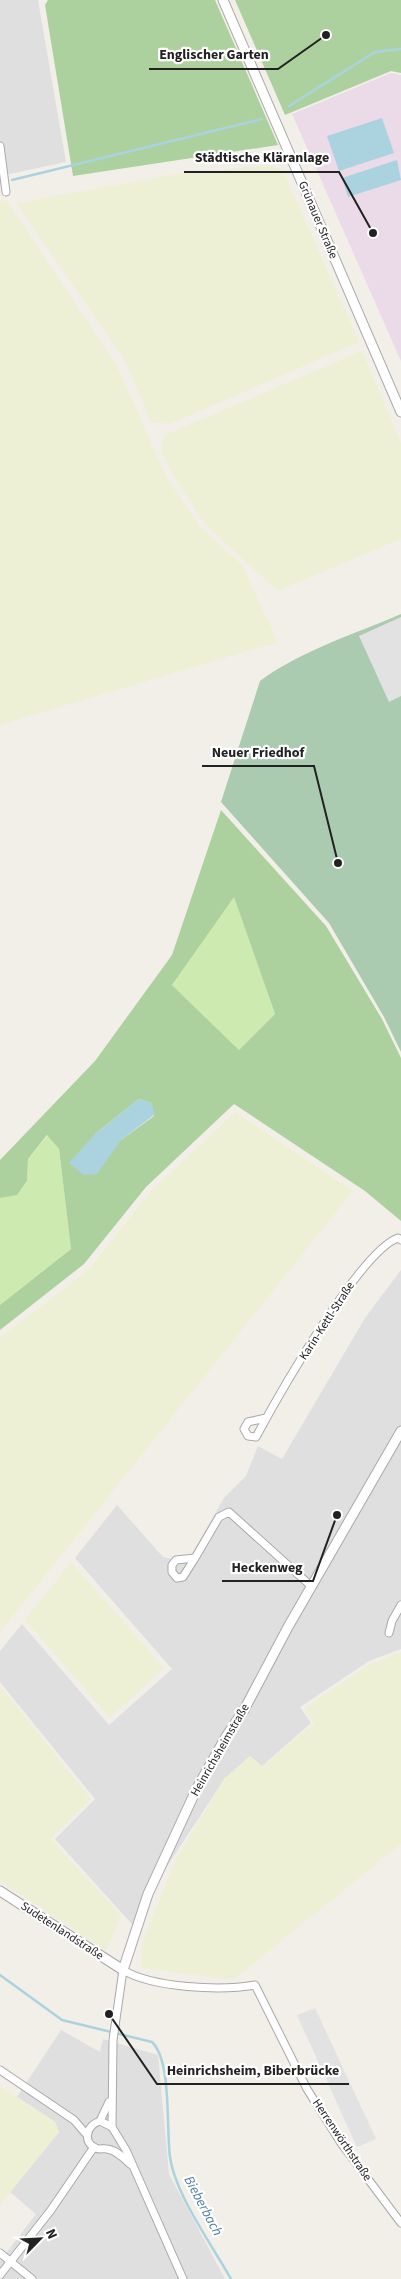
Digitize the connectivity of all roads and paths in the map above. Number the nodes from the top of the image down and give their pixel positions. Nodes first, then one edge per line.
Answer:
1 (223, 0) edge
2 (0, 146) edge
3 (6, 192) dead end
4 (401, 412) edge
5 (401, 1240) edge
6 (266, 1418) dead end
7 (401, 1431) edge
8 (194, 1558) dead end
9 (311, 1586) junction
10 (401, 1605) edge
11 (389, 1633) dead end
12 (0, 1891) edge
13 (123, 1970) junction
14 (0, 2070) edge
15 (111, 2094) junction
16 (64, 2114) junction
17 (97, 2122) junction
18 (112, 2126) junction
19 (87, 2135) junction
20 (115, 2135) junction
21 (94, 2147) junction
22 (106, 2149) junction
23 (132, 2166) junction
24 (401, 2222) edge
25 (0, 2253) edge
26 (11, 2261) junction
27 (0, 2274) edge
28 (32, 2279) edge
29 (183, 2279) edge

1 - 4 street, Grünauer Straße
2 - 3 street
5 - 6 street, Karin-Kettl-Straße
7 - 9 street, Heinrichsheimstraße
8 - 9 street
9 - 13 street, Heinrichsheimstraße
10 - 11 street
12 - 13 street, Sudetenlandstraße
13 - 15 street, Heinrichsheimstraße
13 - 24 street, Herrenwörthstraße
14 - 16 street
15 - 17 street, Heinrichsheimstraße
15 - 18 street, Heinrichsheimstraße
16 - 17 street
16 - 19 street
17 - 18 street
17 - 19 street, Heinrichsheimstraße
18 - 20 street, Heinrichsheimstraße
19 - 21 street
20 - 22 street
20 - 23 street, Heinrichsheimstraße
21 - 22 street, Heinrichsheimstraße
21 - 26 street
22 - 23 street, Heinrichsheimstraße
23 - 29 street, Heinrichsheimstraße
25 - 26 street
26 - 27 street
26 - 28 street

